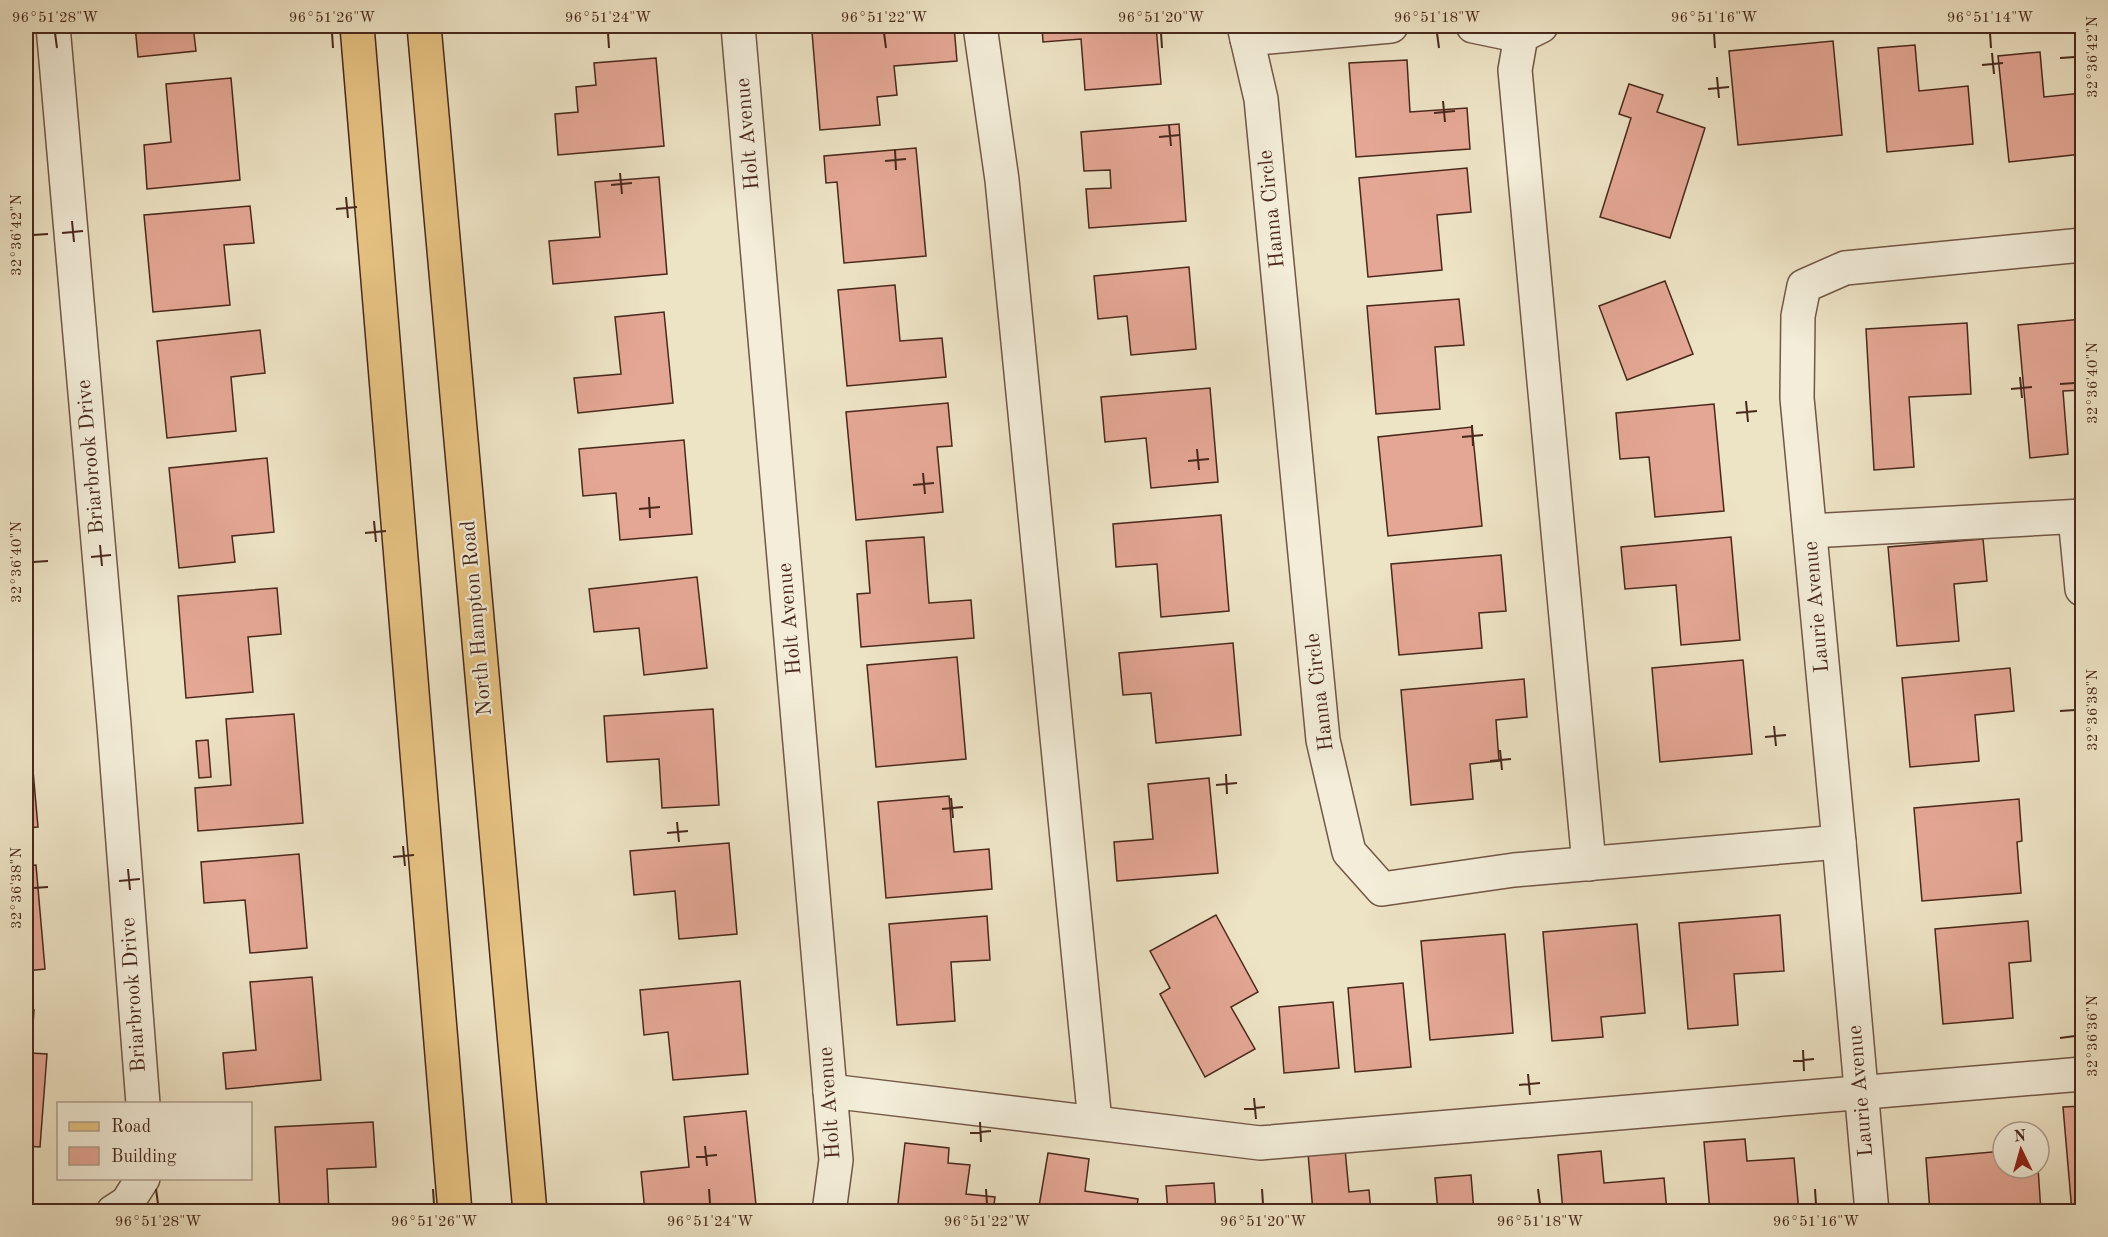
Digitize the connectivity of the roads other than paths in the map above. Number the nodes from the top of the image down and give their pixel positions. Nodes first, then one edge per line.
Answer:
1 (53, 26) edge
2 (357, 26) edge
3 (424, 26) edge
4 (738, 26) edge
5 (980, 26) edge
6 (1391, 26) edge
7 (1473, 26) edge
8 (1531, 31) edge
9 (1246, 32) edge
10 (2082, 245) edge
11 (2078, 516) edge
12 (1810, 531) junction
13 (2082, 590) edge
14 (1839, 842) junction
15 (1590, 864) junction
16 (2082, 1074) edge
17 (830, 1090) junction
18 (1861, 1093) junction
19 (143, 1102) edge
20 (1095, 1122) junction
21 (142, 1180) edge
22 (113, 1212) edge
23 (455, 1212) edge
24 (530, 1212) edge
25 (829, 1212) edge
26 (1872, 1212) edge

1 - 19 street, Briarbrook Drive
2 - 23 main road
3 - 24 main road, North Hampton Road
4 - 17 street, Holt Avenue
5 - 20 street
6 - 9 street
7 - 8 street
8 - 15 street
9 - 15 street, Hanna Circle
10 - 12 street, Laurie Avenue
11 - 12 street
11 - 13 street
12 - 14 street, Laurie Avenue
14 - 15 street, Hanna Circle
14 - 18 street, Laurie Avenue
16 - 18 street
17 - 20 street
17 - 25 street, Holt Avenue
18 - 20 street
18 - 26 street, Laurie Avenue
21 - 22 street

